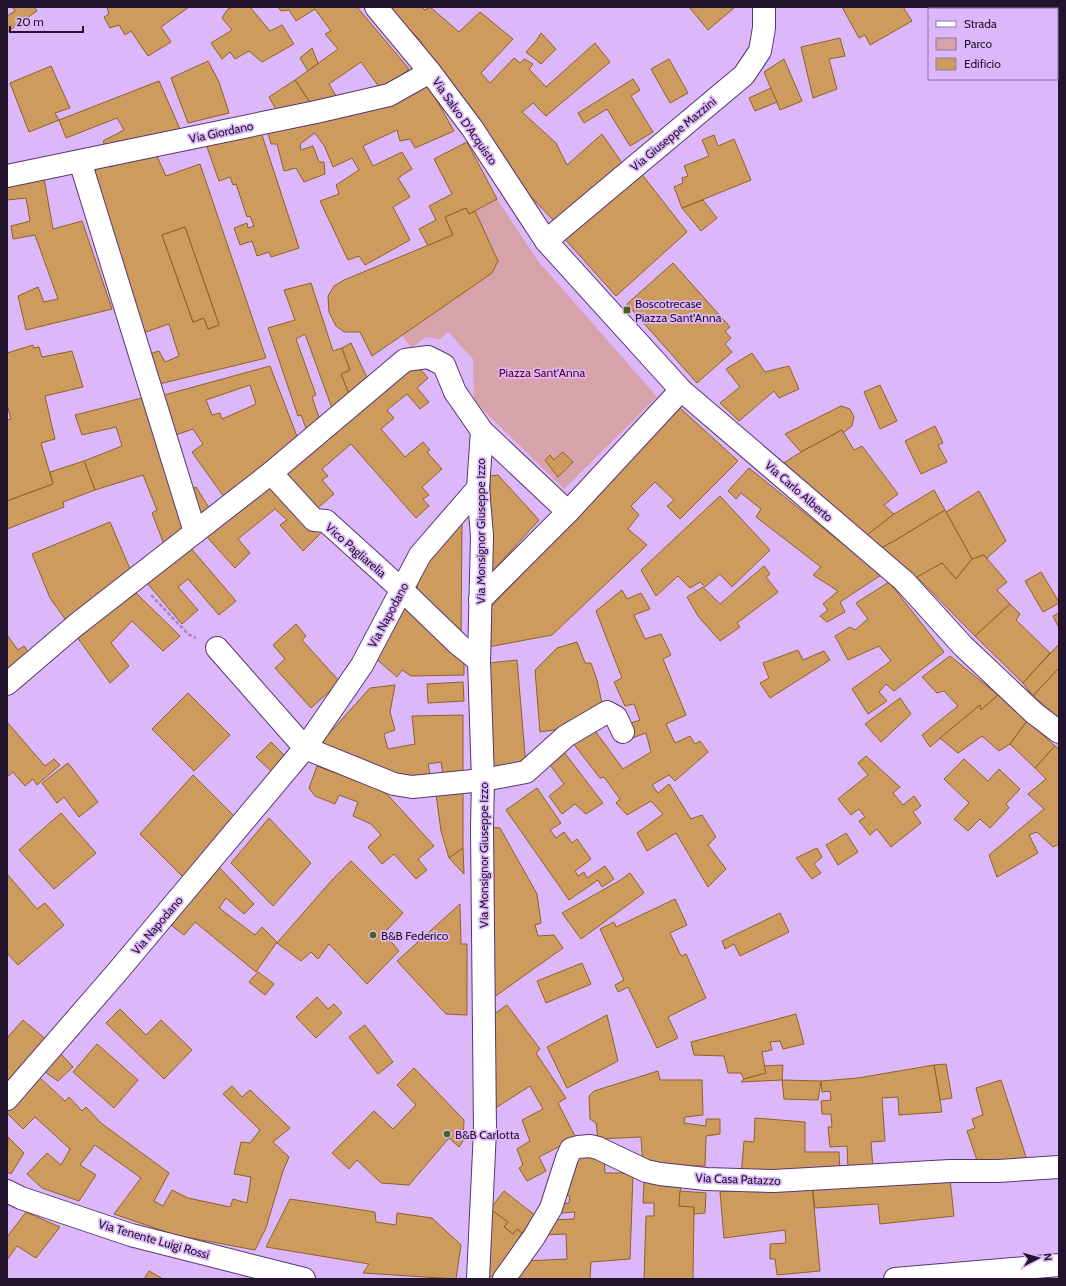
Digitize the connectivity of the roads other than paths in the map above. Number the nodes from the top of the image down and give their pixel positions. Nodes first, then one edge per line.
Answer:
1 (376, 7) edge
2 (764, 7) edge
3 (430, 72) junction
4 (80, 161) junction
5 (7, 176) edge
6 (546, 242) junction
7 (681, 390) junction
8 (482, 431) junction
9 (271, 473) junction
10 (478, 488) junction
11 (568, 512) junction
12 (195, 532) junction
13 (401, 589) junction
14 (480, 600) junction
15 (216, 648) road end
16 (479, 661) junction
17 (7, 684) edge
18 (623, 732) dead end
19 (1059, 732) edge
20 (305, 748) junction
21 (483, 780) junction
22 (7, 1099) edge
23 (1059, 1166) edge
24 (7, 1191) edge
25 (1059, 1266) edge
26 (304, 1279) edge
27 (478, 1279) edge
28 (504, 1279) edge
29 (895, 1279) edge

1 - 3 street, Via Salvo D'Acquisto
2 - 6 street, Via Giuseppe Mazzini
3 - 4 street, Via Giordano
3 - 6 street, Via Salvo D'Acquisto
4 - 5 street, Via Giordano
4 - 12 street
6 - 7 street, Via Carlo Alberto
7 - 11 street
7 - 19 street, Via Carlo Alberto
8 - 9 street
8 - 10 street, Via Monsignor Giuseppe Izzo
8 - 11 street
9 - 12 street
9 - 13 street, Vico Pagliarelia
10 - 13 street, Via Napodano
10 - 14 street, Via Monsignor Giuseppe Izzo
11 - 14 street
12 - 17 street
13 - 16 street, Vico Pagliarelia
13 - 20 street, Via Napodano
14 - 16 street, Via Monsignor Giuseppe Izzo
15 - 20 street
16 - 21 street, Via Monsignor Giuseppe Izzo
18 - 21 street
20 - 21 street
20 - 22 street, Via Napodano
21 - 27 street, Via Monsignor Giuseppe Izzo
23 - 28 street, Via Casa Patazzo
24 - 26 street, Via Tenente Luigi Rossi
25 - 29 street

